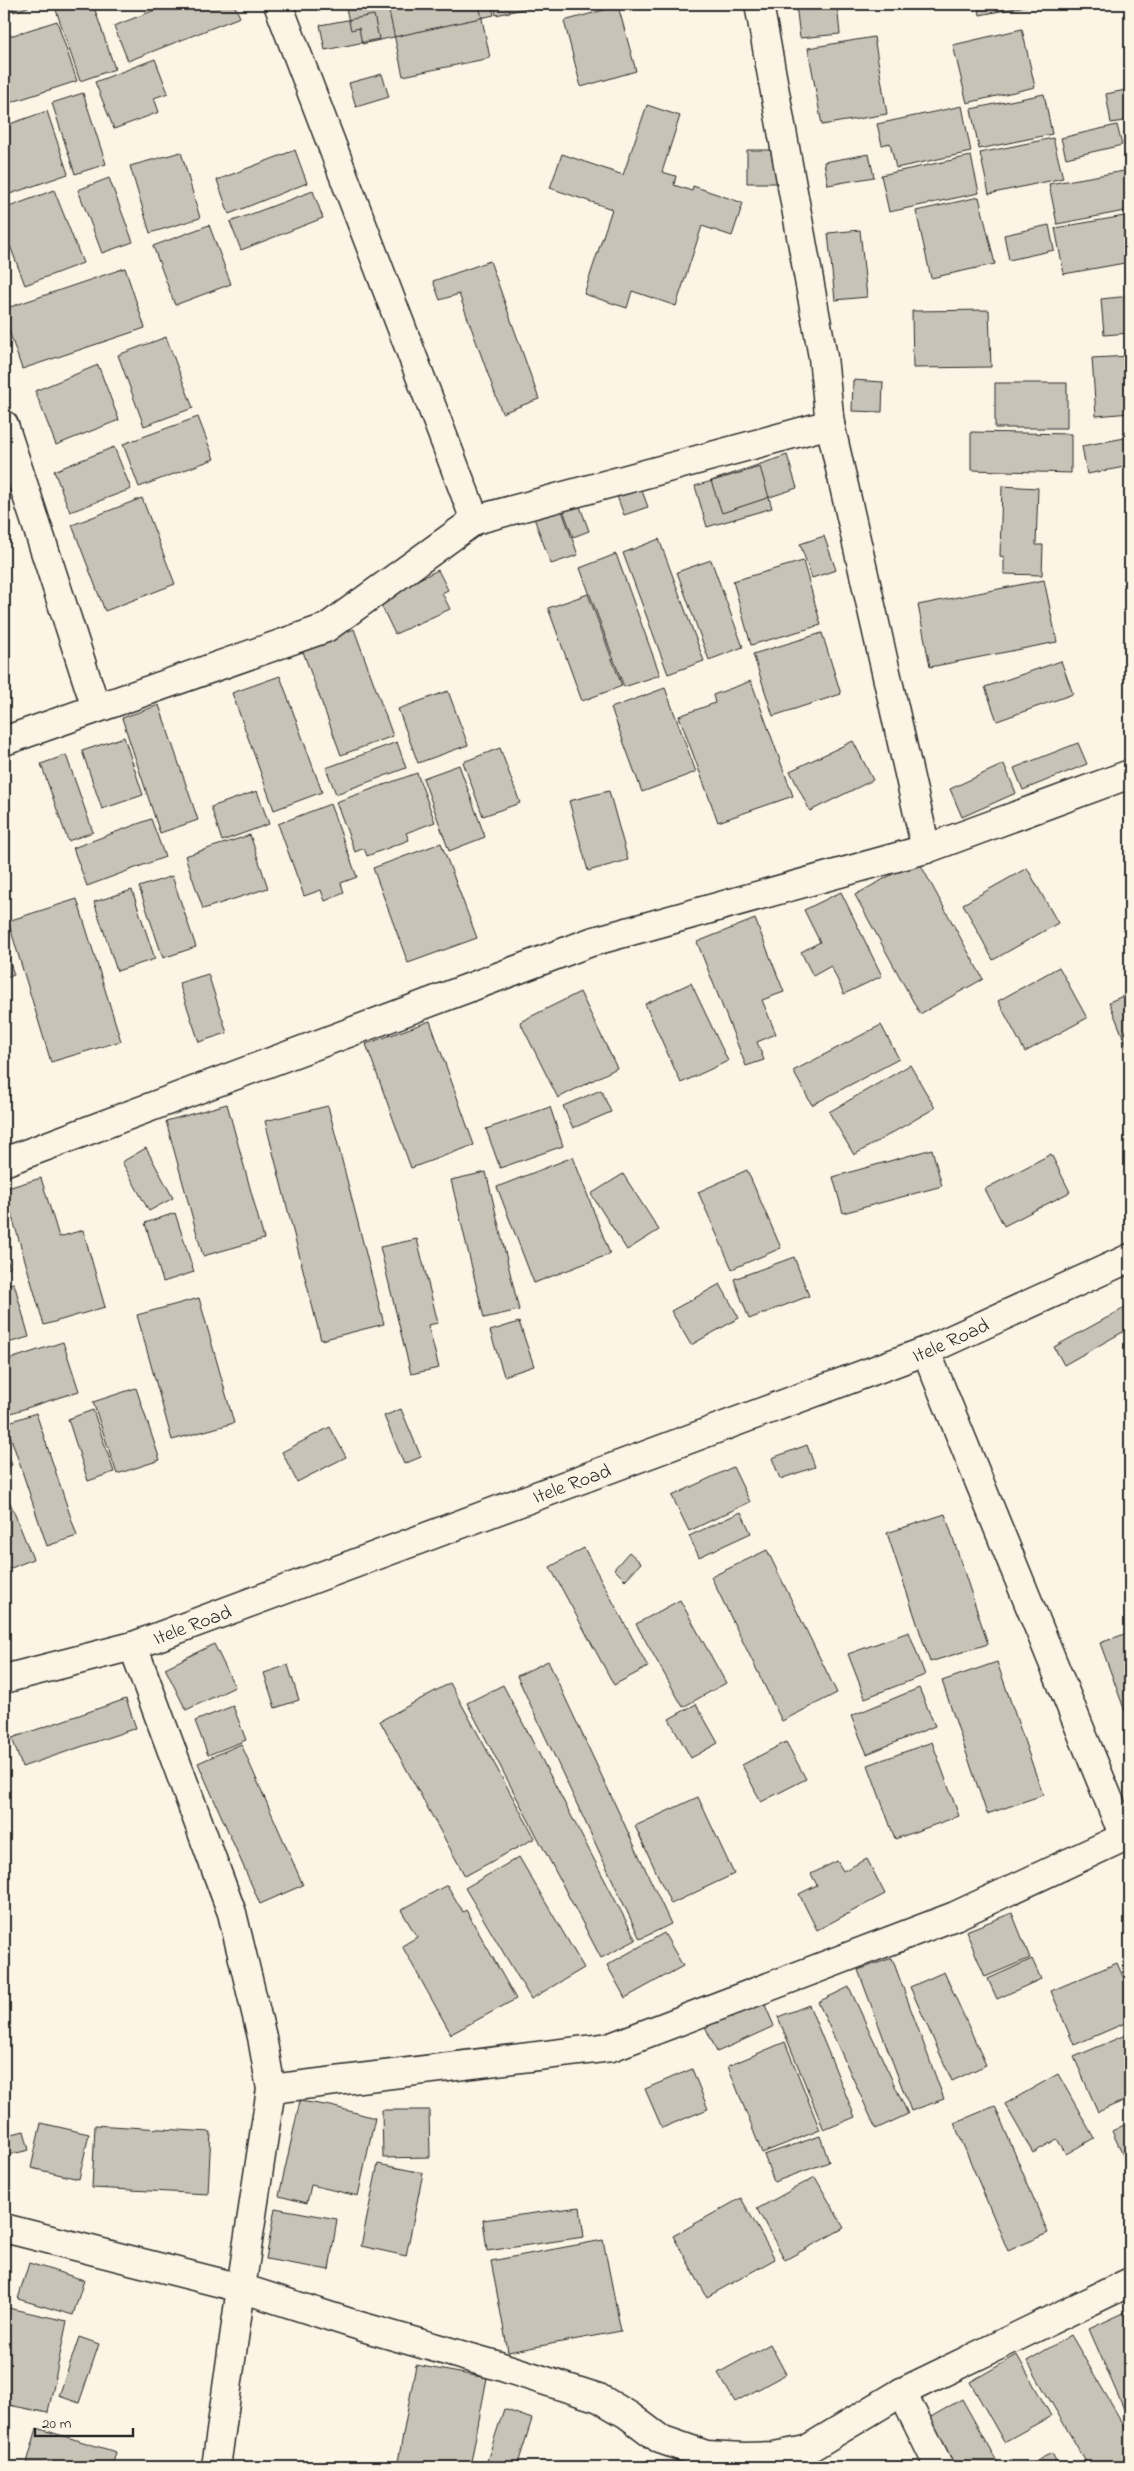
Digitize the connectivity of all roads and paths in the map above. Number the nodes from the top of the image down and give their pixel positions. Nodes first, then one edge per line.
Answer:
1 (278, 4) edge
2 (759, 4) edge
3 (830, 424) junction
4 (4, 425) edge
5 (475, 520) junction
6 (96, 708) junction
7 (4, 741) edge
8 (1130, 774) edge
9 (926, 848) junction
10 (4, 1162) edge
11 (1130, 1258) edge
12 (926, 1351) junction
13 (133, 1646) junction
14 (4, 1679) edge
15 (1128, 1842) edge
16 (271, 2089) junction
17 (4, 2228) edge
18 (1130, 2282) edge
19 (241, 2288) junction
20 (902, 2392) junction
21 (216, 2467) edge
22 (939, 2467) edge

1 - 5 street
2 - 3 street
3 - 5 street
3 - 9 street
4 - 6 street
5 - 6 street
6 - 7 street
8 - 9 street
9 - 10 street
11 - 12 street, Itele Road
12 - 13 street, Itele Road
12 - 15 street
13 - 14 street, Itele Road
13 - 16 street
15 - 16 street
16 - 19 street
17 - 19 street
18 - 20 street
19 - 20 street
19 - 21 street
20 - 22 street

